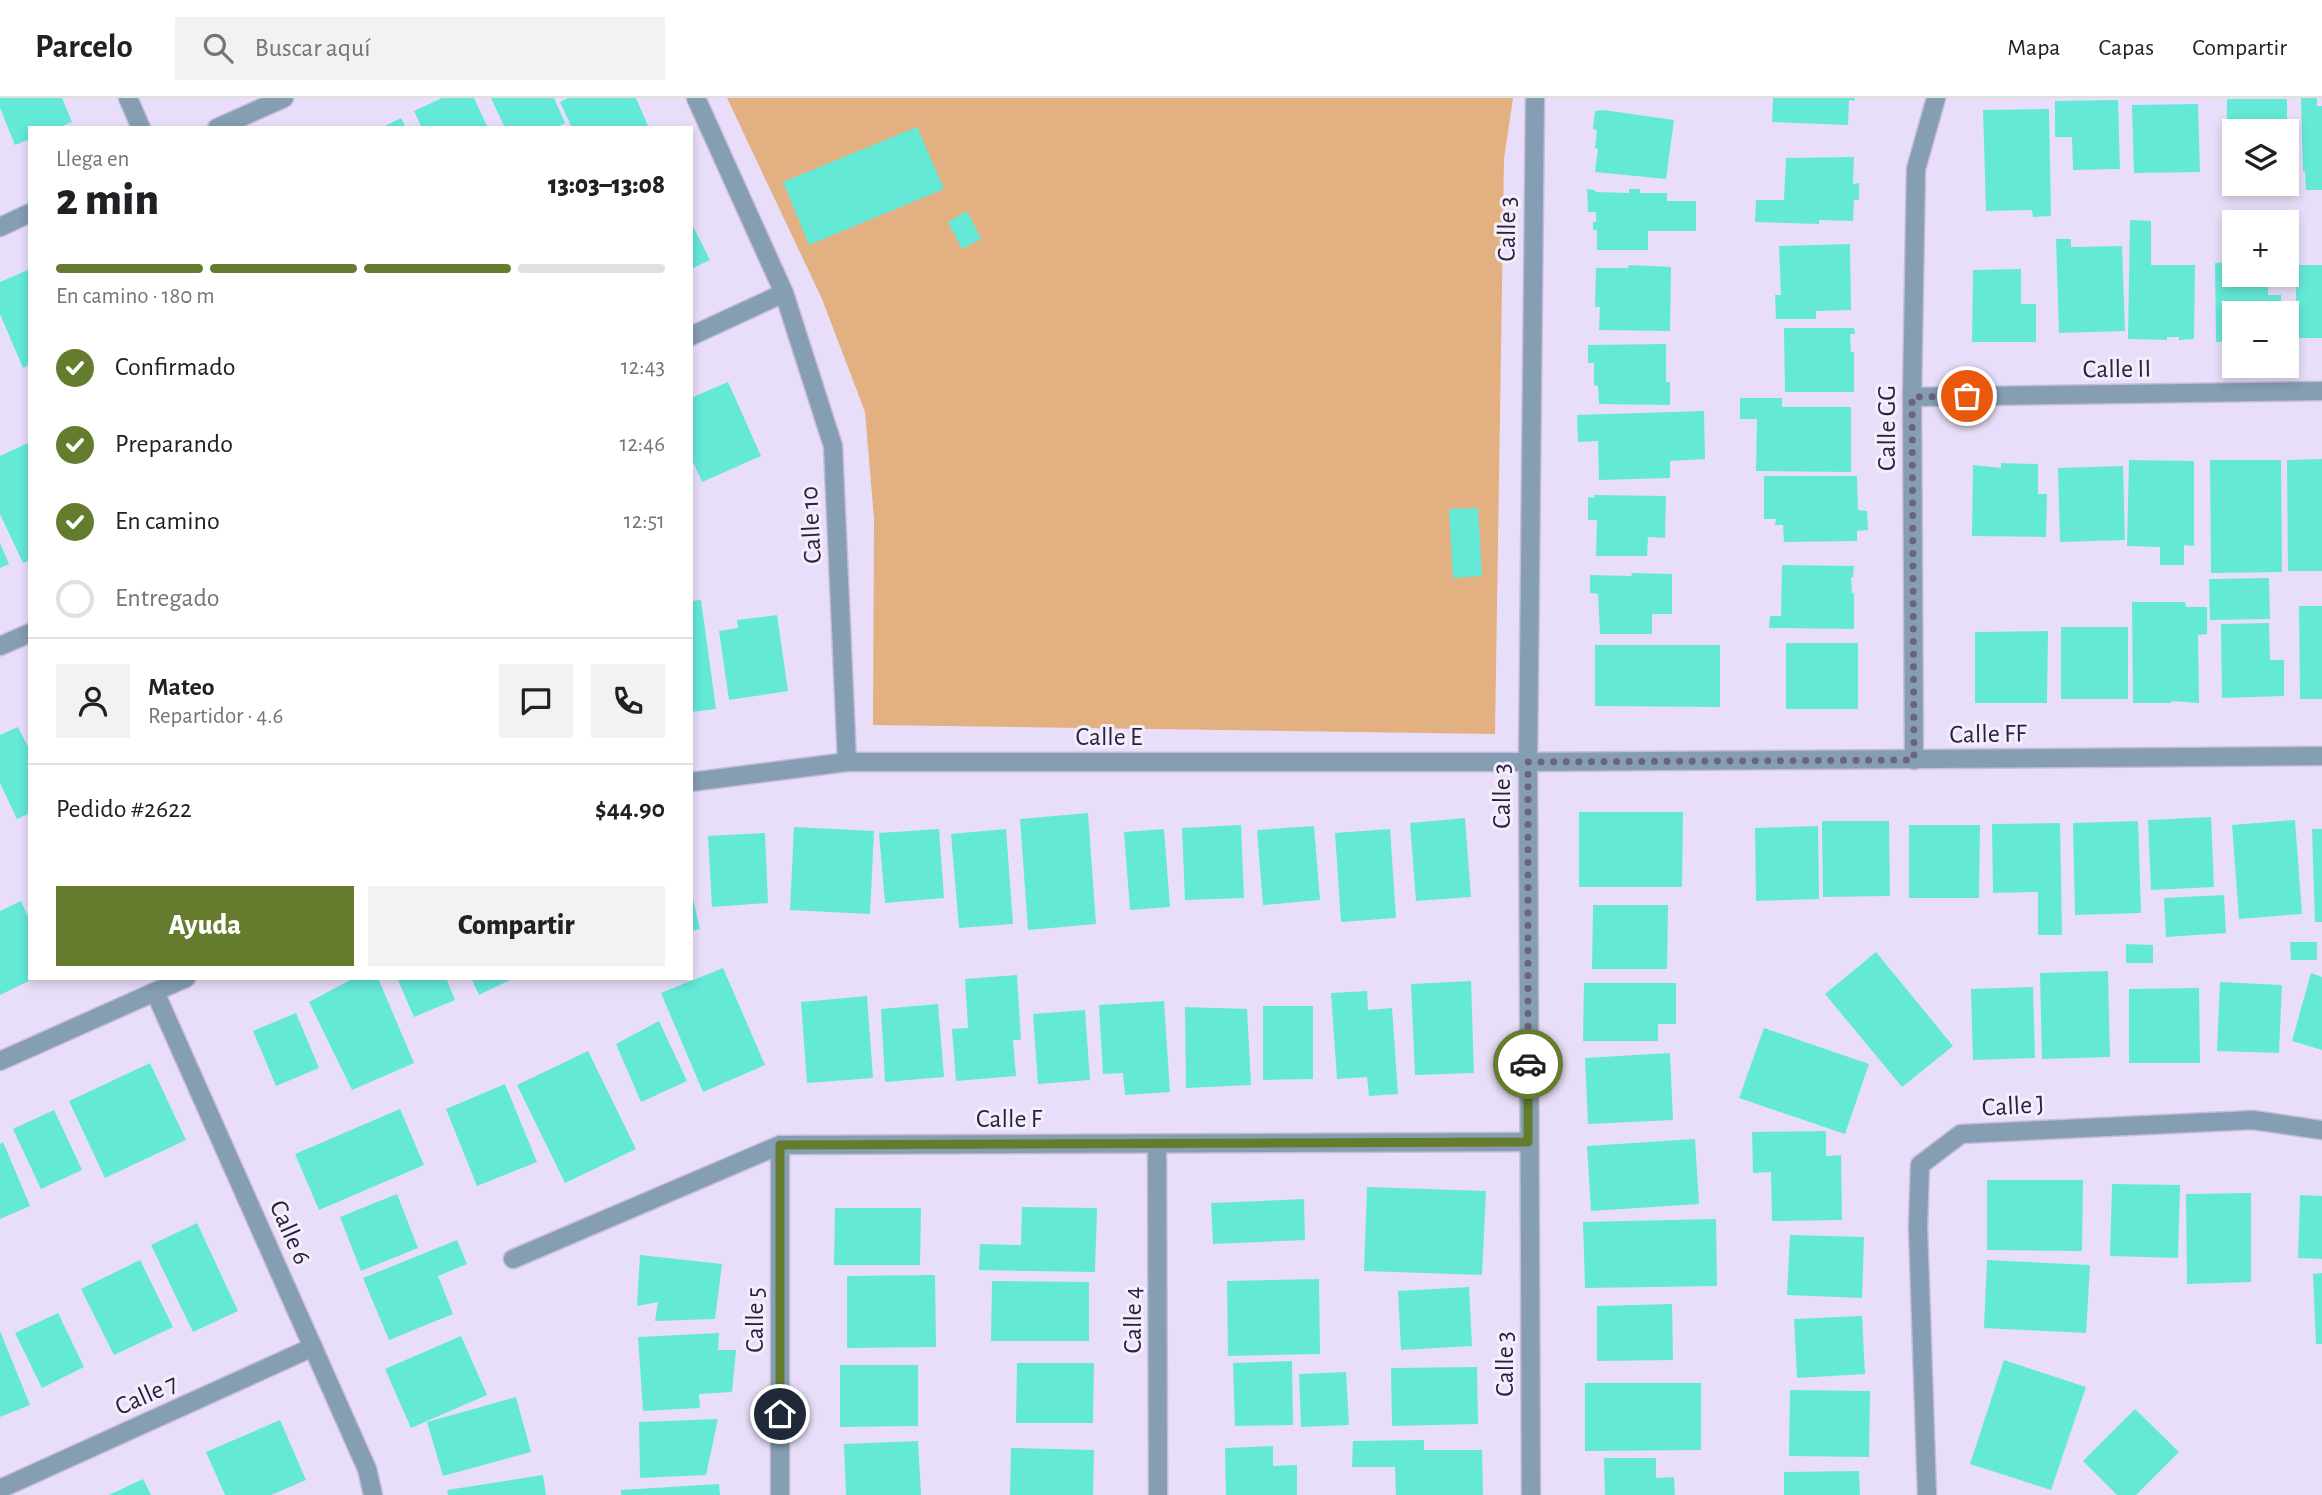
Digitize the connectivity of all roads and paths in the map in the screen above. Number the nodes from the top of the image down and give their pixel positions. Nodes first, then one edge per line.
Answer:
1 (128, 98) edge
2 (284, 98) edge
3 (696, 98) edge
4 (1535, 98) edge
5 (1936, 98) edge
6 (140, 126) edge
7 (221, 126) edge
8 (28, 215) edge
9 (0, 227) edge
10 (784, 293) junction
11 (693, 334) edge
12 (2322, 391) edge
13 (1912, 397) junction
14 (28, 634) edge
15 (0, 646) edge
16 (2322, 756) edge
17 (1914, 760) junction
18 (846, 762) junction
19 (1528, 762) junction
20 (693, 782) edge
21 (182, 980) edge
22 (155, 992) junction
23 (0, 1061) edge
24 (2322, 1130) edge
25 (1528, 1142) junction
26 (1157, 1144) junction
27 (780, 1145) junction
28 (513, 1259) dead end
29 (313, 1348) junction
30 (0, 1489) edge
31 (373, 1495) edge
32 (780, 1495) edge
33 (1158, 1495) edge
34 (1531, 1495) edge
35 (1927, 1495) edge

1 - 6 street
2 - 7 street
3 - 10 street, Calle 10
4 - 19 street, Calle 3
5 - 13 street, Calle GG
8 - 9 street
10 - 11 street
10 - 18 street, Calle 10
12 - 13 street, Calle II
13 - 17 street, Calle GG
14 - 15 street
16 - 17 street, Calle FF
17 - 19 street, Calle FF
18 - 19 street, Calle E
18 - 20 street, Calle E
19 - 25 street, Calle 3
21 - 22 street
22 - 23 street
22 - 29 street, Calle 6
24 - 35 street, Calle J
25 - 26 street, Calle F
25 - 34 street, Calle 3
26 - 27 street, Calle F
26 - 33 street, Calle 4
27 - 28 street, Calle F
27 - 32 street, Calle 5
29 - 30 street, Calle 7
29 - 31 street, Calle 6

